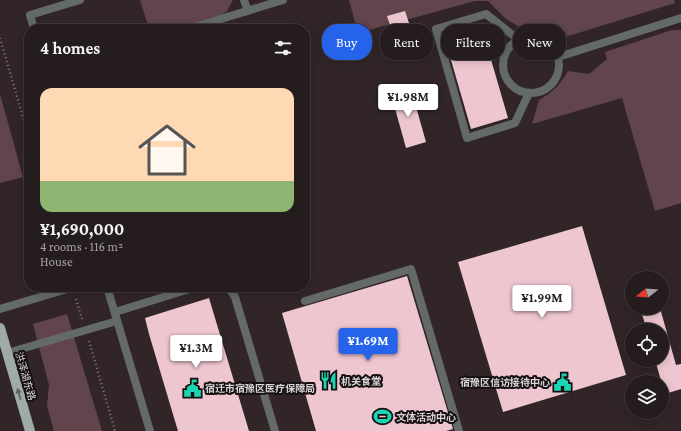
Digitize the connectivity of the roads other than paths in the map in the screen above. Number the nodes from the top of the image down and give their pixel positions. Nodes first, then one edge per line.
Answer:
1 (80, 0) edge
2 (244, 0) edge
3 (283, 0) edge
4 (248, 11) junction
5 (681, 18) edge
6 (33, 24) edge
7 (205, 24) edge
8 (513, 35) edge
9 (513, 44) edge
10 (566, 54) edge
11 (558, 60) edge
12 (529, 93) junction
13 (57, 292) edge
14 (108, 292) edge
15 (180, 292) edge
16 (232, 292) edge
17 (305, 301) dead end
18 (0, 310) edge
19 (114, 312) junction
20 (117, 321) junction
21 (0, 328) edge
22 (7, 353) junction
23 (30, 431) edge
24 (150, 431) edge
25 (275, 431) edge
26 (459, 431) edge

1 - 6 lane
2 - 4 lane
3 - 4 lane
4 - 7 lane
5 - 10 lane
8 - 12 lane
9 - 12 lane
11 - 12 lane
13 - 18 lane
14 - 19 lane
15 - 19 lane
16 - 25 lane
17 - 26 lane
19 - 20 lane
20 - 22 lane
20 - 24 lane
21 - 22 main road, 洪泽湖东路
23 -> 22 main road, 洪泽湖东路

